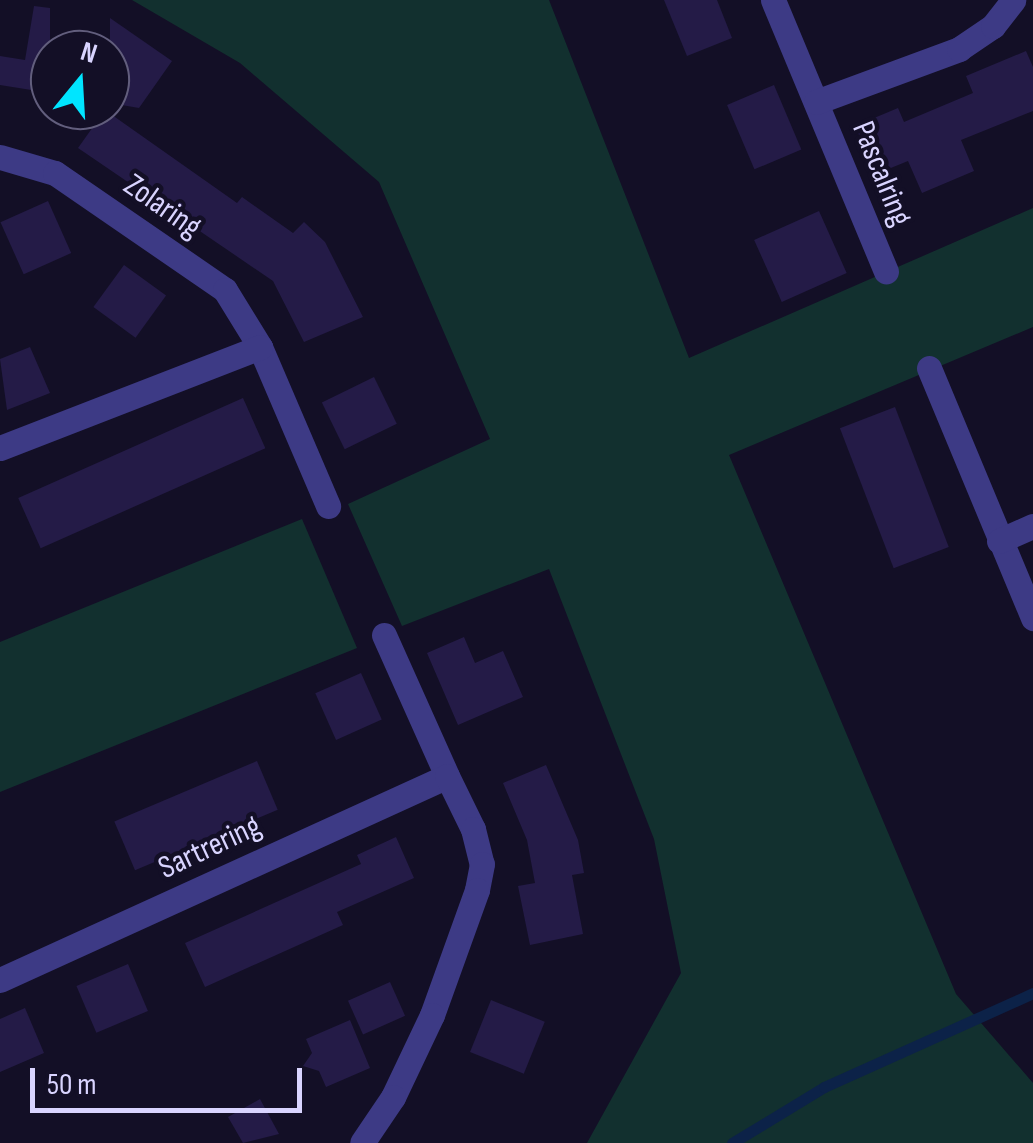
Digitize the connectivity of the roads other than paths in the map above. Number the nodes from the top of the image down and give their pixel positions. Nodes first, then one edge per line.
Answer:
1 (773, 0) edge
2 (1013, 0) edge
3 (816, 102) junction
4 (0, 157) edge
5 (886, 271) dead end
6 (260, 347) junction
7 (929, 368) dead end
8 (0, 448) edge
9 (328, 506) dead end
10 (1033, 526) edge
11 (999, 540) junction
12 (1033, 618) edge
13 (384, 635) dead end
14 (447, 776) junction
15 (0, 980) edge
16 (362, 1143) edge

1 - 3 street, Pascalring
2 - 3 street, Pascalring
3 - 5 street, Pascalring
4 - 6 street, Zolaring
6 - 8 street
6 - 9 street, Zolaring
7 - 11 street
10 - 11 street
11 - 12 street
13 - 14 street
14 - 15 street, Sartrering
14 - 16 street

